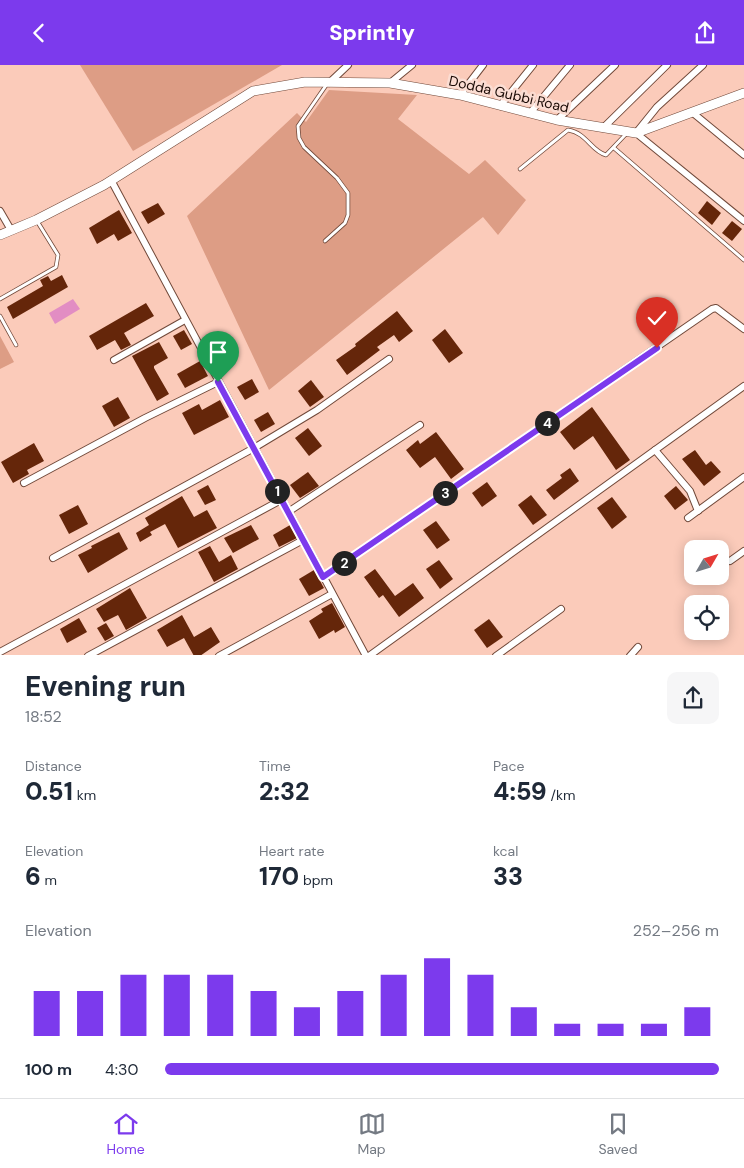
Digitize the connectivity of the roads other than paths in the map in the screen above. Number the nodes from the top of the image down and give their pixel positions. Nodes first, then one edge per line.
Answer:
1 (348, 65) edge
2 (412, 65) edge
3 (483, 65) edge
4 (533, 65) edge
5 (570, 65) edge
6 (615, 65) edge
7 (667, 65) edge
8 (703, 65) edge
9 (328, 83) junction
10 (390, 83) junction
11 (744, 93) edge
12 (460, 95) junction
13 (500, 106) junction
14 (530, 113) junction
15 (693, 113) junction
16 (557, 120) junction
17 (603, 128) junction
18 (632, 132) junction
19 (614, 148) junction
20 (744, 155) edge
21 (520, 169) dead end
22 (111, 181) junction
23 (0, 211) edge
24 (36, 220) junction
25 (744, 221) edge
26 (11, 230) junction
27 (0, 235) edge
28 (325, 241) dead end
29 (744, 260) edge
30 (0, 299) edge
31 (0, 316) edge
32 (185, 320) junction
33 (744, 329) edge
34 (16, 345) dead end
35 (389, 359) dead end
36 (114, 360) dead end
37 (218, 382) junction
38 (744, 386) edge
39 (420, 425) dead end
40 (254, 448) junction
41 (655, 450) junction
42 (744, 477) edge
43 (24, 483) dead end
44 (282, 500) junction
45 (288, 511) junction
46 (698, 511) junction
47 (688, 518) dead end
48 (303, 540) junction
49 (744, 551) edge
50 (53, 558) dead end
51 (730, 561) dead end
52 (323, 577) junction
53 (332, 594) junction
54 (561, 609) dead end
55 (638, 647) dead end
56 (0, 652) edge
57 (88, 655) edge
58 (219, 655) edge
59 (368, 655) edge
60 (496, 655) edge
61 (630, 655) edge

1 - 9 street
2 - 10 street
3 - 12 street
4 - 13 street
5 - 14 street
6 - 16 street
7 - 17 street
8 - 18 street
9 - 10 main road, Dodda Gubbi Road
9 - 22 main road, Dodda Gubbi Road
9 - 28 lane
10 - 12 main road, Dodda Gubbi Road
11 - 15 main road, Dodda Gubbi Road
12 - 13 main road, Dodda Gubbi Road
13 - 14 main road, Dodda Gubbi Road
14 - 16 main road, Dodda Gubbi Road
15 - 18 main road, Dodda Gubbi Road
15 - 20 street
16 - 17 main road, Dodda Gubbi Road
17 - 18 main road, Dodda Gubbi Road
18 - 19 lane
18 - 25 street
19 - 21 lane
19 - 29 lane
22 - 24 main road, Dodda Gubbi Road
22 - 32 street
23 - 26 street
24 - 26 main road, Dodda Gubbi Road
24 - 30 lane
26 - 27 main road, Dodda Gubbi Road
31 - 34 lane
32 - 36 street
32 - 37 street
33 - 52 street
35 - 40 street
37 - 40 street
37 - 43 street
38 - 41 street
39 - 45 street
40 - 44 street
40 - 50 street
41 - 46 street
41 - 59 street
42 - 46 street
44 - 45 street
44 - 56 street
45 - 48 street
46 - 47 street
48 - 52 street
48 - 57 street
49 - 51 street
52 - 53 street
53 - 58 street
53 - 59 street
54 - 60 street
55 - 61 street

